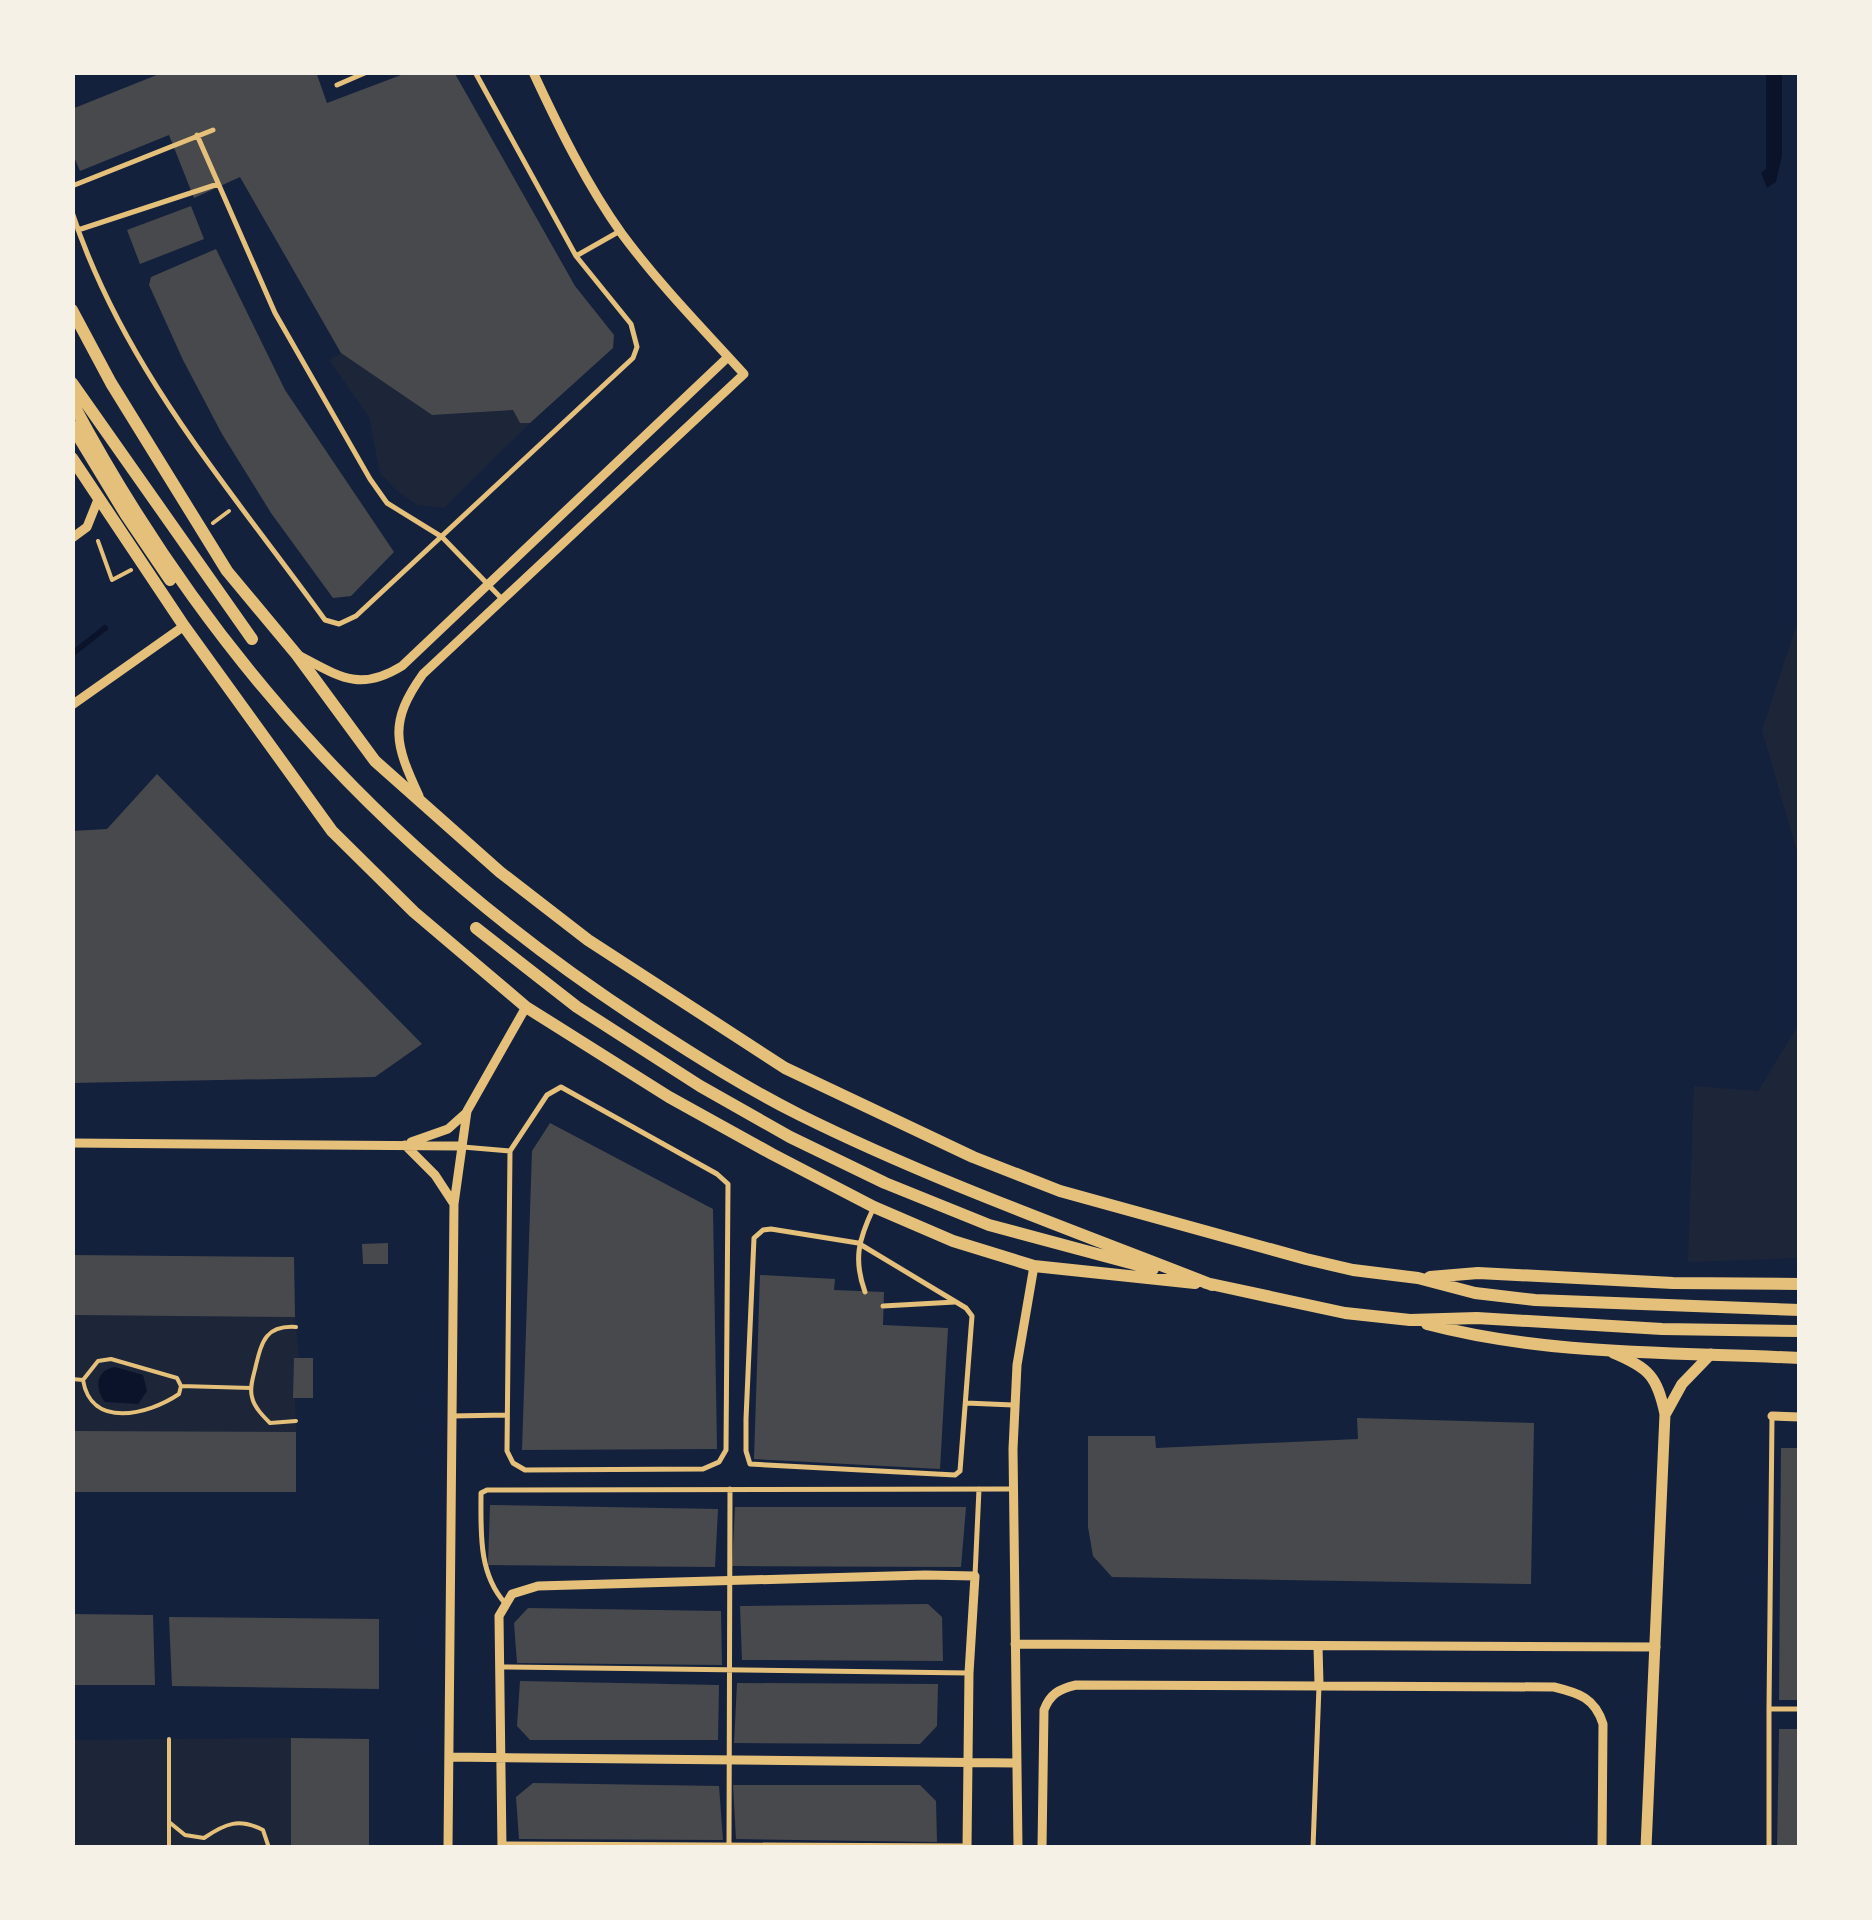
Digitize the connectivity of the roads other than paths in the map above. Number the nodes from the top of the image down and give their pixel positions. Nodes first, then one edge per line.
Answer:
1 (368, 72) edge
2 (475, 72) edge
3 (533, 72) edge
4 (338, 85) dead end
5 (213, 130) dead end
6 (197, 136) junction
7 (219, 184) junction
8 (72, 186) edge
9 (72, 212) edge
10 (78, 230) junction
11 (620, 231) junction
12 (576, 256) junction
13 (72, 310) edge
14 (728, 356) junction
15 (72, 383) edge
16 (72, 402) edge
17 (72, 426) edge
18 (72, 458) edge
19 (100, 497) junction
20 (442, 537) junction
21 (72, 538) edge
22 (489, 586) junction
23 (502, 600) junction
24 (204, 613) junction
25 (184, 626) junction
26 (252, 639) dead end
27 (298, 655) junction
28 (72, 705) edge
29 (422, 802) junction
30 (476, 928) dead end
31 (526, 1007) junction
32 (467, 1111) junction
33 (72, 1143) edge
34 (404, 1145) junction
35 (460, 1146) junction
36 (510, 1151) junction
37 (454, 1204) junction
38 (874, 1206) junction
39 (858, 1243) junction
40 (1034, 1266) junction
41 (1418, 1278) junction
42 (1800, 1284) edge
43 (1212, 1285) junction
44 (865, 1292) dead end
45 (956, 1302) junction
46 (884, 1306) dead end
47 (1800, 1310) edge
48 (1410, 1320) junction
49 (1800, 1331) edge
50 (1605, 1350) junction
51 (1711, 1354) junction
52 (1800, 1358) edge
53 (966, 1403) junction
54 (1014, 1405) junction
55 (1666, 1414) junction
56 (452, 1416) junction
57 (508, 1416) junction
58 (1772, 1416) joint
59 (1800, 1417) edge
60 (980, 1489) junction
61 (1013, 1489) junction
62 (730, 1490) junction
63 (975, 1576) junction
64 (730, 1578) junction
65 (505, 1602) junction
66 (1015, 1644) junction
67 (1318, 1646) junction
68 (1656, 1647) junction
69 (500, 1667) junction
70 (730, 1670) junction
71 (969, 1673) junction
72 (1319, 1684) junction
73 (1769, 1709) junction
74 (1800, 1710) edge
75 (449, 1757) junction
76 (501, 1758) junction
77 (730, 1761) junction
78 (967, 1762) junction
79 (1015, 1763) junction
80 (502, 1846) edge
81 (967, 1846) edge
82 (729, 1847) edge
83 (448, 1848) edge
84 (1018, 1848) edge
85 (1042, 1848) edge
86 (1313, 1848) edge
87 (1602, 1848) edge
88 (1646, 1848) edge
89 (1769, 1848) edge

1 - 4 lane
2 - 12 lane
3 - 11 street
5 - 6 lane
6 - 7 lane
6 - 8 lane
7 - 10 lane
7 - 20 lane
9 - 10 lane
10 - 20 lane
11 - 12 lane
11 - 14 street
12 - 20 lane
13 - 27 main road
14 - 22 street
14 - 23 street
15 - 26 main road
16 - 24 main road
17 - 24 main road
18 - 19 main road
19 - 21 street
19 - 25 main road
20 - 22 lane
22 - 23 lane
22 - 27 street
23 - 29 street
24 - 43 main road
25 - 28 street
25 - 31 main road
27 - 29 main road
29 - 41 main road
30 - 43 main road
31 - 32 street
31 - 38 main road
32 - 34 street
32 - 35 street
33 - 34 street
34 - 35 street
34 - 37 street
35 - 36 lane
35 - 37 street
36 - 57 lane
36 - 57 lane
37 - 56 street
38 - 39 lane
38 - 40 main road
39 - 44 lane
39 - 45 lane
39 - 53 lane
40 - 43 main road
40 - 54 street
41 - 42 main road
41 - 47 main road
43 - 48 main road
45 - 46 lane
45 - 53 lane
48 - 49 main road
48 - 50 main road
50 - 51 main road
50 - 55 street
51 - 52 main road
51 - 55 street
53 - 54 lane
54 - 61 street
55 - 68 street
56 - 57 lane
56 - 75 street
58 - 59 street
58 - 73 lane
60 - 61 lane
60 - 62 lane
60 - 63 lane
61 - 66 street
62 - 64 lane
62 - 65 lane
63 - 64 street
63 - 71 street
64 - 65 street
64 - 70 lane
65 - 69 street
66 - 67 street
66 - 79 street
67 - 68 street
67 - 72 street
68 - 88 street
69 - 70 lane
69 - 76 street
70 - 71 lane
70 - 77 lane
71 - 78 street
72 - 85 street
72 - 86 lane
72 - 87 street
73 - 74 lane
73 - 89 lane
75 - 76 street
75 - 83 street
76 - 77 street
76 - 80 street
77 - 78 street
77 - 82 lane
78 - 79 street
78 - 81 street
79 - 84 street
80 - 82 lane
81 - 82 lane

